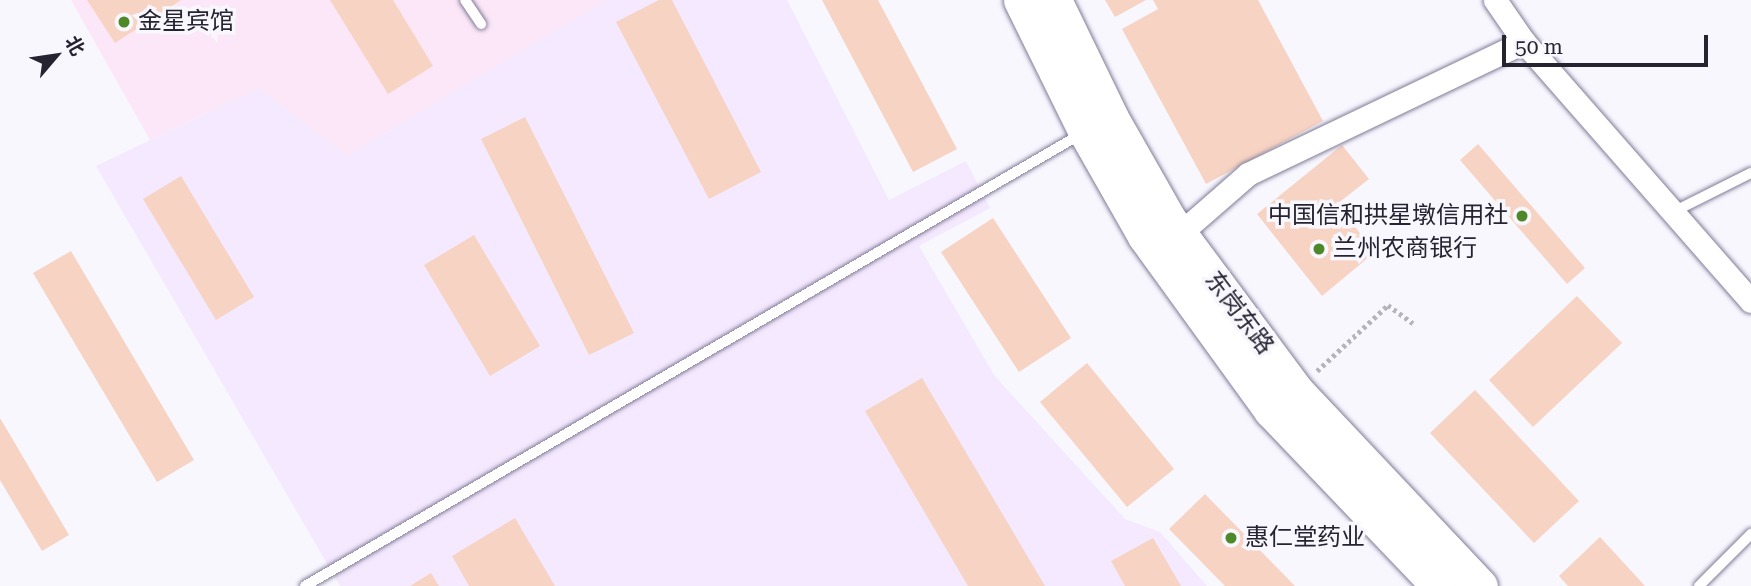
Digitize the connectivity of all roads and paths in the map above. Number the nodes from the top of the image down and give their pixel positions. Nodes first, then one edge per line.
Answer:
1 (465, 0) edge
2 (1021, 0) edge
3 (1054, 0) edge
4 (1495, 0) edge
5 (481, 24) dead end
6 (1524, 42) junction
7 (1098, 125) junction
8 (1751, 173) edge
9 (1673, 212) junction
10 (1168, 243) junction
11 (1751, 301) edge
12 (1413, 323) dead end
13 (1296, 391) junction
14 (1751, 534) edge
15 (305, 586) edge
16 (1439, 586) edge
17 (1480, 586) edge
18 (1699, 586) edge

1 - 5 lane
2 - 7 main road, 东岗东路
3 - 7 main road, 东岗东路
4 - 6 street
6 - 9 street
6 - 10 street
7 - 10 main road, 东岗东路
7 - 15 lane
8 - 9 lane
9 - 11 street
10 - 13 main road, 东岗东路
10 - 16 main road, 东岗东路
12 - 13 path
13 - 17 main road, 东岗东路
14 - 18 lane

